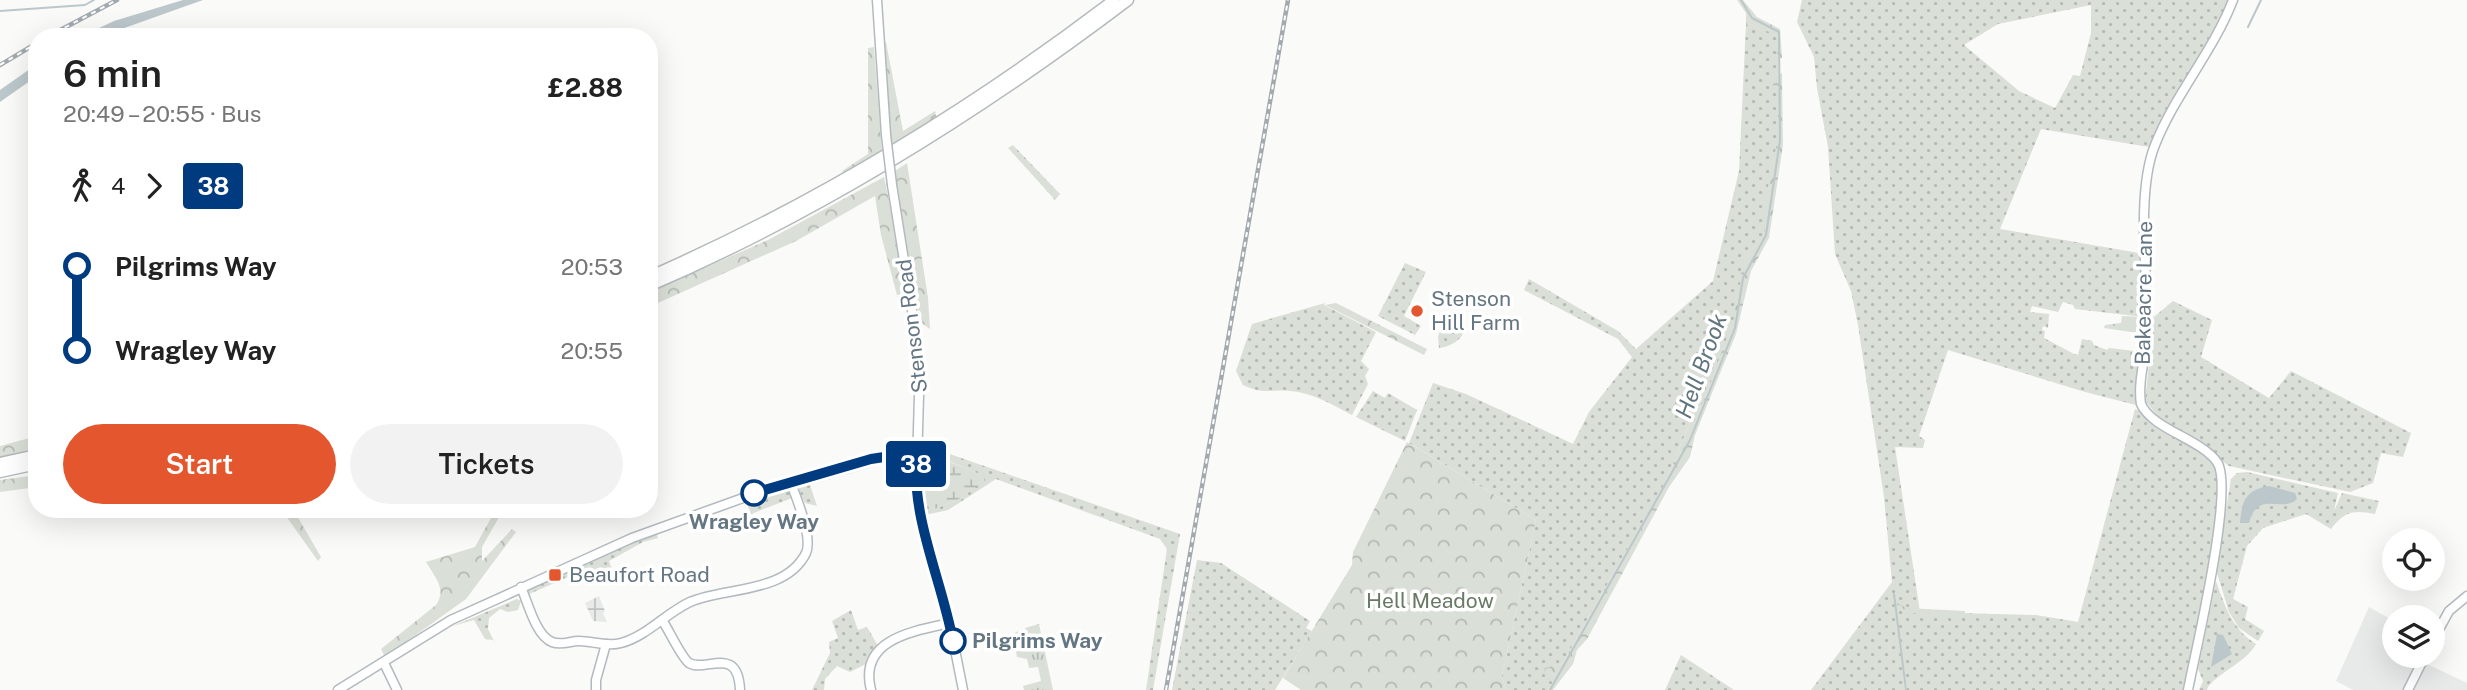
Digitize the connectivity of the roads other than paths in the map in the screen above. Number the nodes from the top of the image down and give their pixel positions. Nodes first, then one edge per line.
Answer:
1 (877, 0) edge
2 (1114, 0) edge
3 (1128, 0) edge
4 (2233, 0) edge
5 (658, 272) edge
6 (658, 282) edge
7 (917, 452) junction
8 (28, 457) edge
9 (0, 463) edge
10 (28, 466) edge
11 (0, 472) edge
12 (790, 481) junction
13 (521, 587) junction
14 (2467, 596) edge
15 (2445, 618) edge
16 (662, 620) junction
17 (950, 623) junction
18 (606, 644) junction
19 (384, 663) junction
20 (2419, 668) edge
21 (338, 690) edge
22 (397, 690) edge
23 (596, 690) edge
24 (740, 690) edge
25 (871, 690) edge
26 (963, 690) edge
27 (2188, 690) edge
28 (2408, 690) edge

1 - 7 street, Stenson Road, bridge
2 - 5 highway
3 - 6 highway
4 - 27 street, Bakeacre Lane
7 - 12 street
7 - 17 street, Stenson Road
8 - 9 highway
10 - 11 highway
12 - 13 street
12 - 16 street
13 - 18 street
13 - 19 street
14 - 15 street
16 - 18 street
16 - 24 street
17 - 25 street
17 - 26 street, Stenson Road
18 - 23 street
19 - 21 street
19 - 22 street
20 - 28 street

